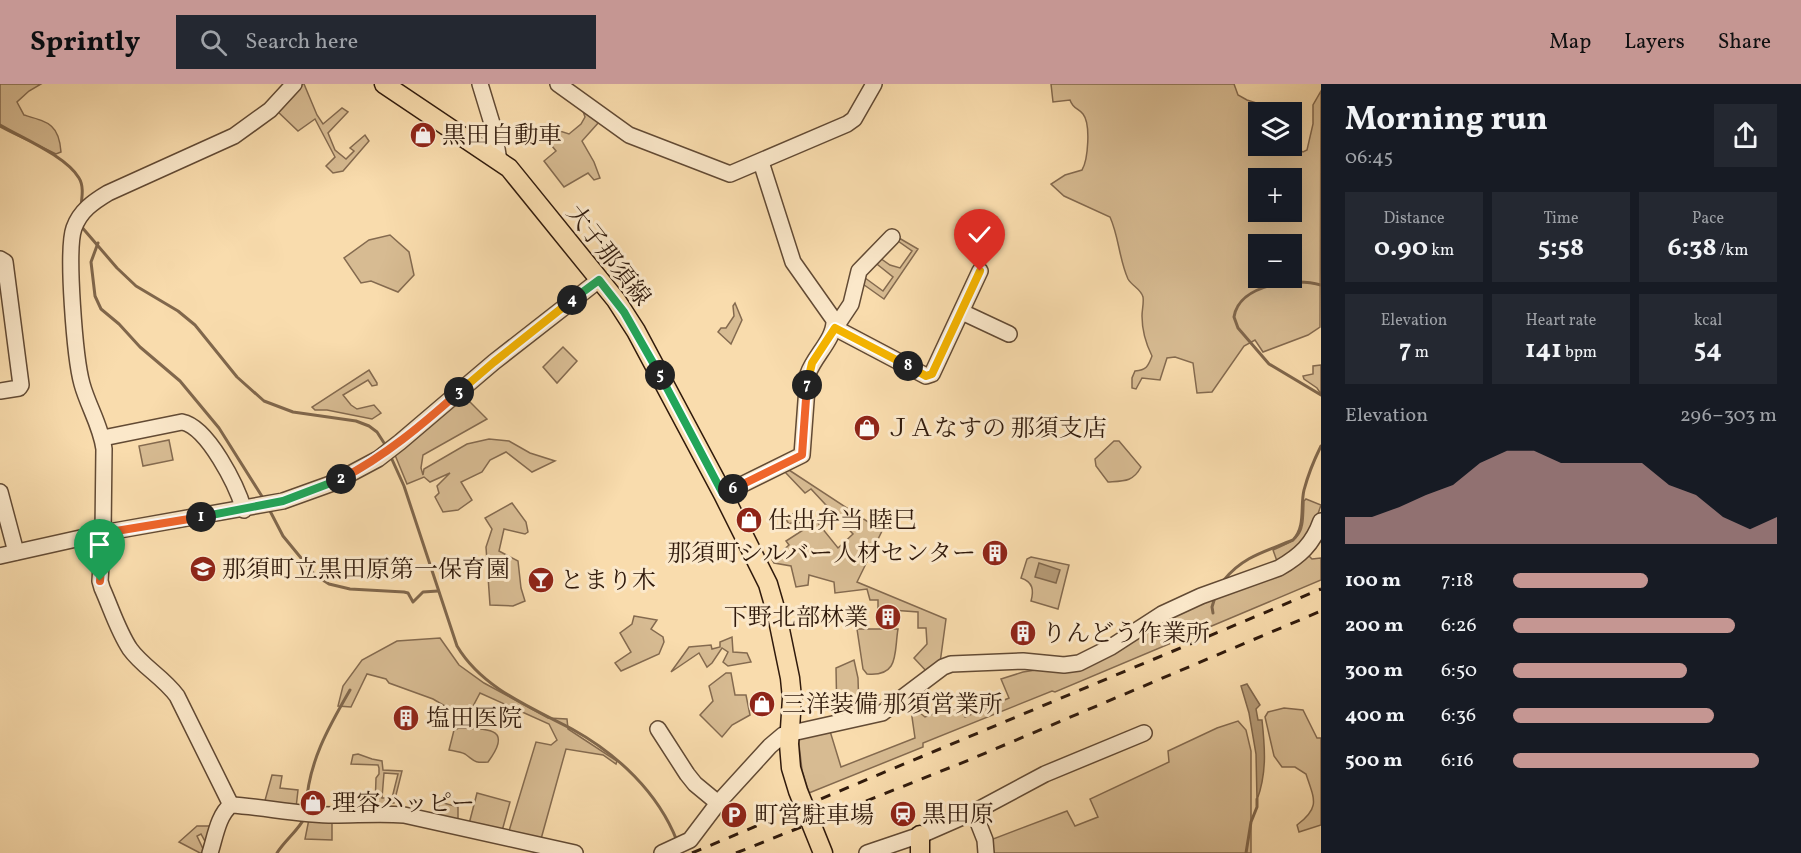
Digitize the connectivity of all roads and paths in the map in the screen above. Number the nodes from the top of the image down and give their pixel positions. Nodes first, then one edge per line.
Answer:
1 (294, 84) edge
2 (384, 84) edge
3 (480, 84) edge
4 (558, 84) edge
5 (874, 84) edge
6 (499, 161) junction
7 (761, 162) junction
8 (892, 237) dead end
9 (0, 259) edge
10 (980, 271) dead end
11 (599, 280) junction
12 (962, 312) junction
13 (835, 328) junction
14 (1009, 334) dead end
15 (0, 391) edge
16 (103, 438) junction
17 (0, 492) edge
18 (723, 494) junction
19 (244, 510) junction
20 (1321, 521) edge
21 (104, 533) junction
22 (16, 552) junction
23 (0, 556) edge
24 (658, 729) dead end
25 (790, 732) junction
26 (1144, 732) dead end
27 (718, 804) junction
28 (231, 805) junction
29 (974, 812) junction
30 (920, 844) edge
31 (678, 846) edge
32 (210, 853) edge
33 (575, 853) edge
34 (823, 853) edge
35 (867, 853) edge
36 (986, 853) edge

1 - 16 street
2 - 6 main road, 大子那須線
3 - 6 street
4 - 7 street
5 - 7 street
6 - 11 main road, 大子那須線
7 - 13 street
8 - 13 street
9 - 15 street
10 - 12 street
11 - 18 main road, 大子那須線
11 - 19 street
12 - 13 street
12 - 14 street
13 - 18 street
16 - 19 street
16 - 21 street
17 - 22 street
18 - 25 main road, 大子那須線
19 - 21 street
20 - 25 street
21 - 22 street
21 - 28 street
22 - 23 street
24 - 27 street
25 - 27 street
25 - 34 main road, 大子那須線
26 - 29 street
27 - 31 street
28 - 32 street
28 - 33 street
29 - 30 street
29 - 36 street
30 - 35 street

